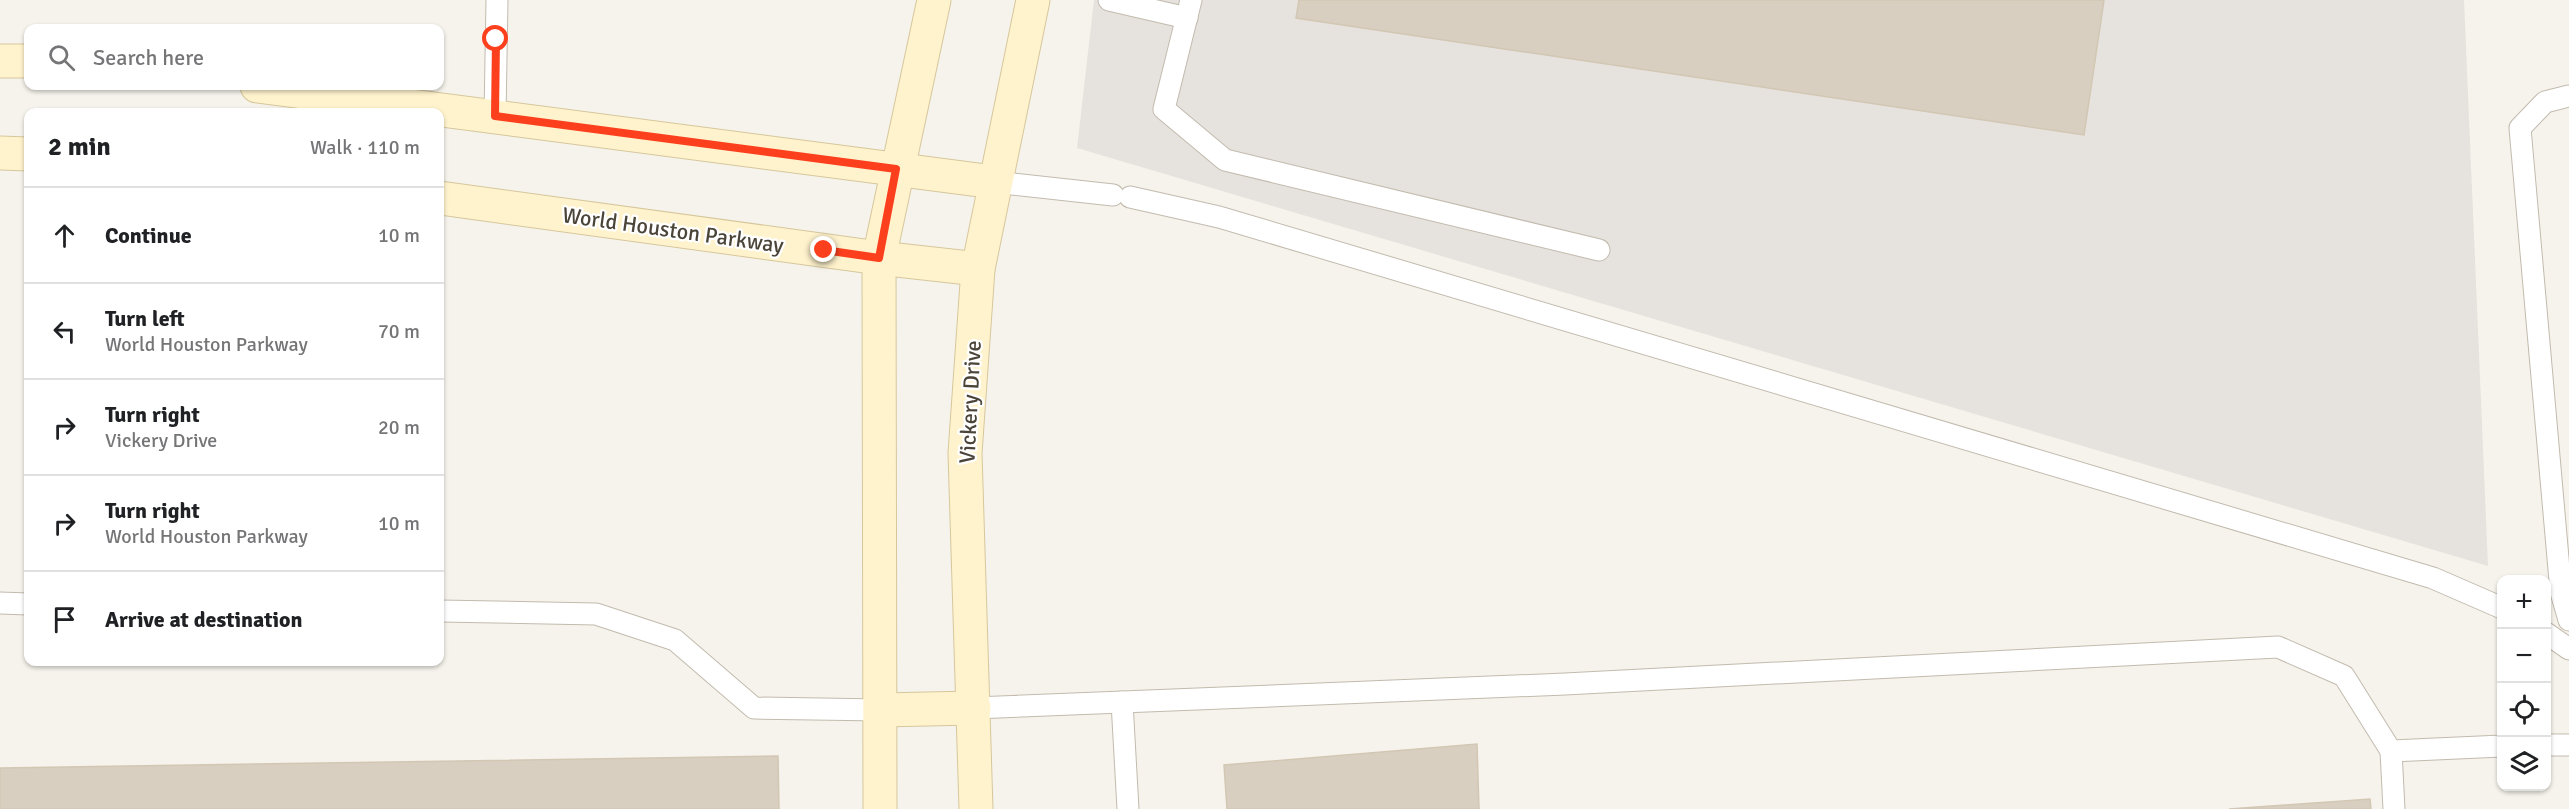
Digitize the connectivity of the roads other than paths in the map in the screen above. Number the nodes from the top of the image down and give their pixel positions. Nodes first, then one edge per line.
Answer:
1 (497, 0) edge
2 (934, 0) edge
3 (1033, 0) edge
4 (1109, 0) edge
5 (1189, 9) edge
6 (0, 61) edge
7 (24, 61) edge
8 (267, 90) edge
9 (2569, 96) edge
10 (297, 102) edge
11 (382, 108) edge
12 (444, 112) edge
13 (495, 116) junction
14 (0, 153) edge
15 (24, 154) edge
16 (896, 169) junction
17 (994, 182) junction
18 (444, 199) edge
19 (1599, 250) dead end
20 (879, 258) junction
21 (978, 269) junction
22 (0, 603) edge
23 (24, 604) edge
24 (2497, 606) edge
25 (444, 611) edge
26 (2569, 620) edge
27 (2551, 636) edge
28 (2569, 649) edge
29 (1122, 702) junction
30 (974, 708) junction
31 (881, 710) junction
32 (2569, 745) edge
33 (2497, 746) edge
34 (2551, 746) edge
35 (2391, 751) junction
36 (880, 809) edge
37 (976, 809) edge
38 (1128, 809) edge
39 (2394, 809) edge

1 - 13 lane
2 - 16 main road
3 - 17 main road, Vickery Drive
4 - 5 lane
5 - 19 lane
6 - 7 main road
8 - 10 main road
9 - 26 lane
10 - 11 main road
12 - 13 main road
13 - 16 main road
14 - 15 main road
16 - 17 main road
16 - 20 main road
17 - 21 main road, Vickery Drive
17 - 24 lane
18 - 20 main road, World Houston Parkway
20 - 21 main road, World Houston Parkway
20 - 31 main road
21 - 30 main road, Vickery Drive
22 - 23 lane
25 - 31 lane
27 - 28 lane
29 - 30 lane
29 - 35 lane
29 - 38 lane
30 - 31 main road
30 - 37 main road, Vickery Drive
31 - 36 main road
32 - 34 lane
33 - 35 lane
35 - 39 lane

